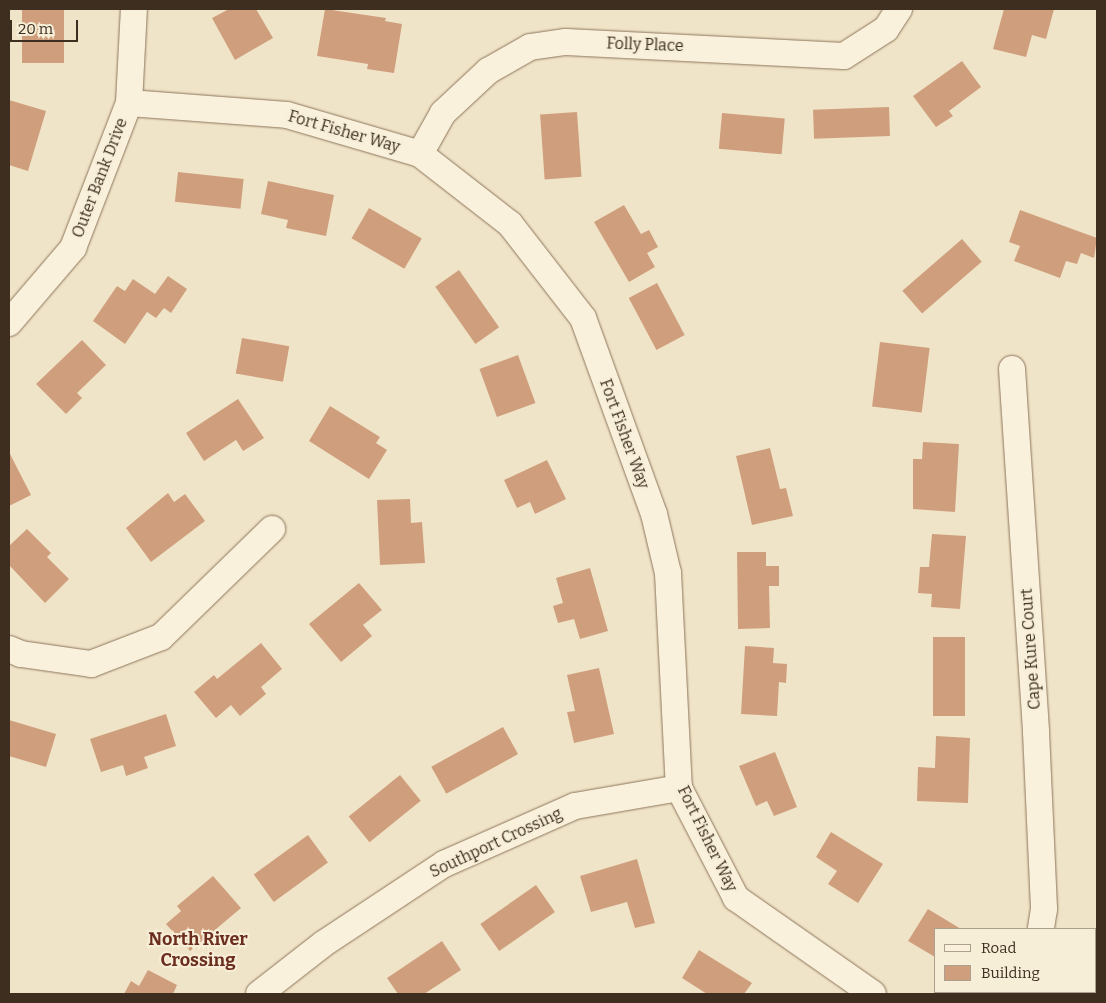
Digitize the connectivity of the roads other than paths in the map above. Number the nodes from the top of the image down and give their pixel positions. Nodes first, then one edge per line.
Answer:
1 (134, 9) edge
2 (899, 9) edge
3 (129, 102) junction
4 (420, 154) junction
5 (9, 323) edge
6 (1012, 369) dead end
7 (272, 529) dead end
8 (9, 649) edge
9 (679, 788) junction
10 (1041, 928) edge
11 (259, 994) edge
12 (873, 994) edge

1 - 3 street, Outer Bank Drive
2 - 4 street, Folly Place
3 - 4 street, Fort Fisher Way
3 - 5 street, Outer Bank Drive
4 - 9 street, Fort Fisher Way
6 - 10 street, Cape Kure Court
7 - 8 street
9 - 11 street, Southport Crossing
9 - 12 street, Fort Fisher Way

